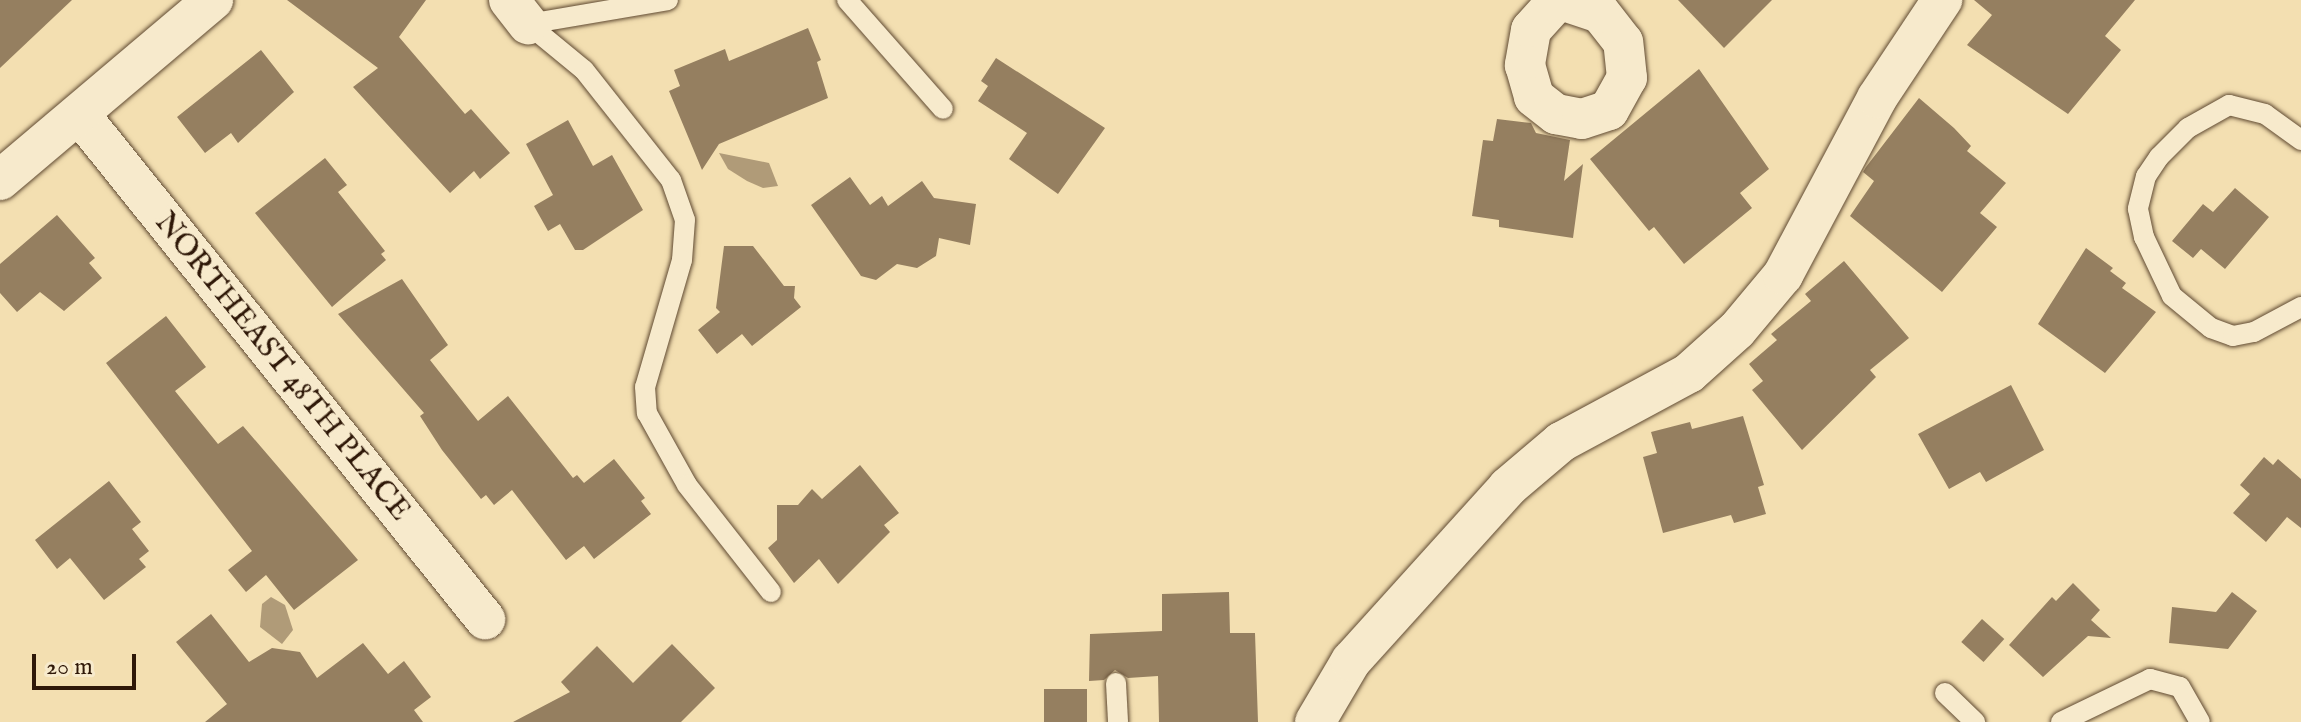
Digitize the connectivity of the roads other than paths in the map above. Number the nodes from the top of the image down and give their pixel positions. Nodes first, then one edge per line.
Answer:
1 (213, 0) edge
2 (668, 0) edge
3 (847, 0) edge
4 (1942, 0) edge
5 (519, 12) edge
6 (943, 109) dead end
7 (80, 115) junction
8 (2301, 140) edge
9 (0, 180) edge
10 (2301, 307) edge
11 (771, 592) dead end
12 (485, 619) dead end
13 (1116, 683) dead end
14 (1945, 693) dead end
15 (1118, 722) edge
16 (1315, 722) edge
17 (1975, 722) edge
18 (2061, 722) edge
19 (2200, 722) edge

1 - 7 street
2 - 5 lane
3 - 6 lane
4 - 16 street
5 - 11 lane
7 - 9 street
7 - 12 street, NORTHEAST 48TH PLACE
8 - 10 lane
13 - 15 lane
14 - 17 lane
18 - 19 lane

